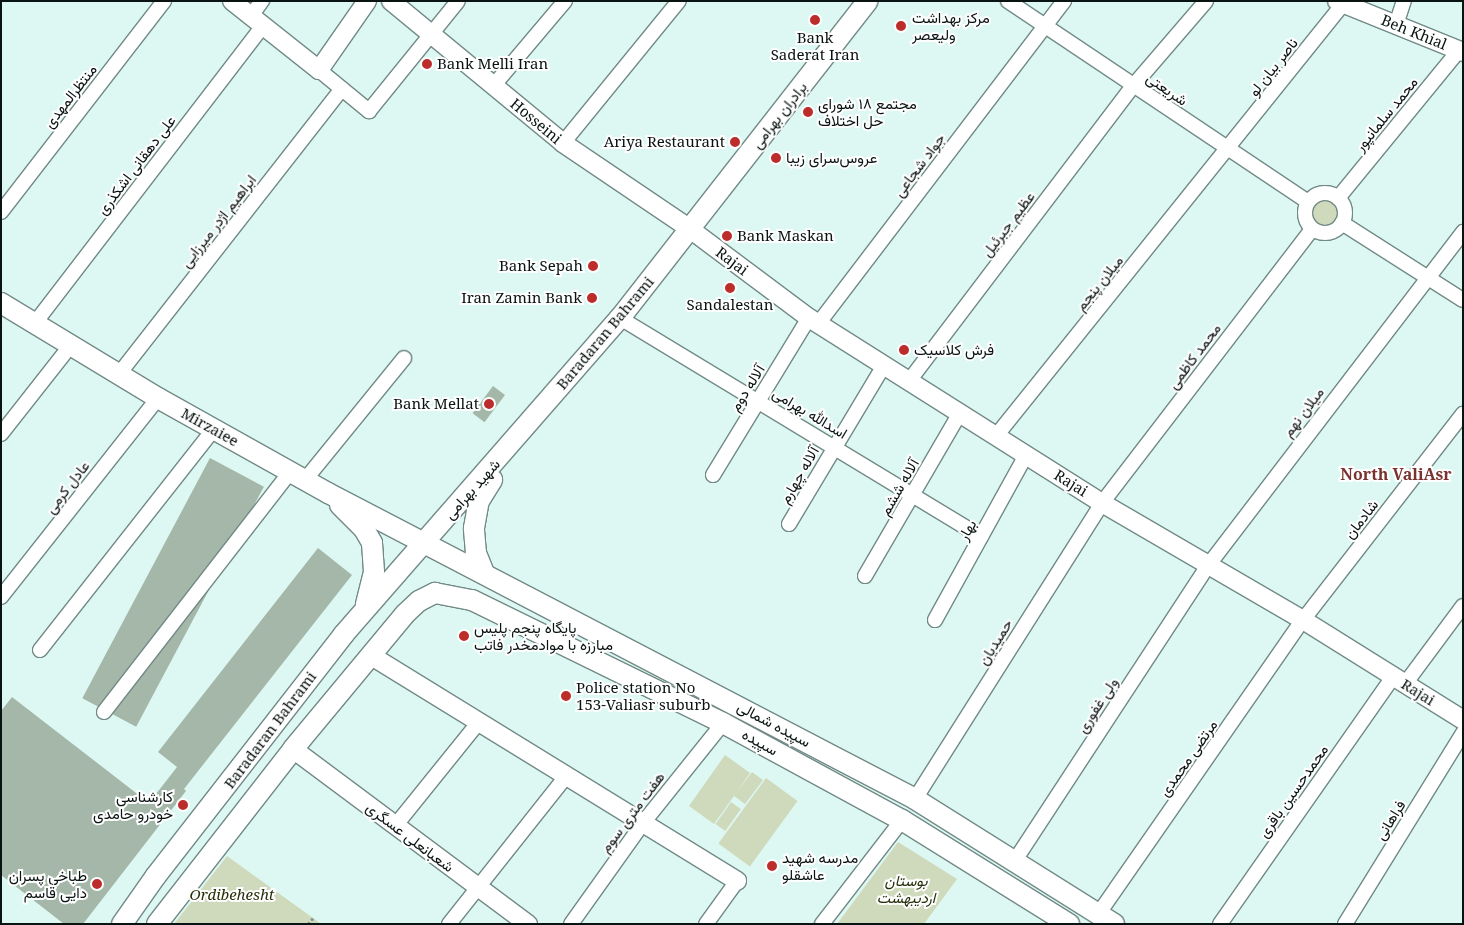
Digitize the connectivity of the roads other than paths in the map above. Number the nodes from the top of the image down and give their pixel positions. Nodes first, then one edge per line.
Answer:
1 (164, 1) edge
2 (232, 1) edge
3 (262, 1) edge
4 (367, 1) edge
5 (391, 1) edge
6 (458, 1) edge
7 (565, 1) edge
8 (679, 1) edge
9 (868, 1) edge
10 (1008, 1) edge
11 (1064, 1) edge
12 (1206, 1) edge
13 (1404, 1) edge
14 (1340, 2) edge
15 (257, 21) junction
16 (1396, 25) junction
17 (1046, 26) junction
18 (432, 34) junction
19 (1461, 51) edge
20 (319, 70) junction
21 (494, 85) junction
22 (1133, 86) junction
23 (342, 89) junction
24 (563, 144) junction
25 (1228, 151) junction
26 (1338, 198) junction
27 (1308, 202) junction
28 (1, 212) edge
29 (1342, 223) junction
30 (1312, 228) junction
31 (690, 229) junction
32 (1463, 232) edge
33 (1426, 277) junction
34 (1463, 300) edge
35 (1, 303) edge
36 (620, 318) junction
37 (814, 321) junction
38 (35, 323) junction
39 (71, 345) junction
40 (404, 358) dead end
41 (884, 365) junction
42 (119, 374) junction
43 (909, 381) junction
44 (158, 398) junction
45 (759, 401) junction
46 (960, 413) junction
47 (1463, 414) edge
48 (214, 429) junction
49 (1, 434) edge
50 (519, 436) junction
51 (996, 436) junction
52 (834, 446) junction
53 (1026, 455) junction
54 (713, 475) dead end
55 (298, 476) junction
56 (328, 493) junction
57 (913, 495) junction
58 (1102, 503) junction
59 (789, 524) dead end
60 (981, 537) junction
61 (425, 542) junction
62 (1207, 567) junction
63 (484, 573) junction
64 (865, 576) dead end
65 (435, 593) joint
66 (1, 597) edge
67 (1463, 606) edge
68 (359, 616) junction
69 (935, 620) dead end
70 (1303, 620) junction
71 (40, 650) dead end
72 (374, 651) junction
73 (684, 676) junction
74 (1399, 680) junction
75 (672, 698) junction
76 (104, 712) dead end
77 (1463, 720) edge
78 (479, 722) junction
79 (723, 723) junction
80 (1463, 733) edge
81 (293, 749) junction
82 (830, 754) junction
83 (818, 774) junction
84 (567, 775) junction
85 (915, 799) junction
86 (902, 820) junction
87 (643, 822) junction
88 (396, 826) junction
89 (1014, 862) junction
90 (155, 877) junction
91 (737, 881) joint
92 (477, 887) junction
93 (1107, 919) edge
94 (111, 924) edge
95 (122, 924) edge
96 (157, 924) edge
97 (449, 924) edge
98 (528, 924) edge
99 (571, 924) edge
100 (706, 924) edge
101 (822, 924) edge
102 (1069, 924) edge
103 (1220, 924) edge
104 (1346, 924) edge

1 - 28 street, منتظرالمهدی
2 - 15 street
3 - 15 street, علی دهقانی اشکذری
4 - 20 street
5 - 18 street, Hosseini
6 - 18 street
7 - 21 street
8 - 24 street
9 - 31 main road, برادران بهرامی
10 - 17 street, شریعتی
11 - 17 street, جواد شجاعی
12 - 22 street, عظیم جبرئیل
13 - 16 street
14 - 16 street, Beh Khial
14 - 25 street, ناصر بیان لو
15 - 20 street
15 - 38 street, علی دهقانی اشکذری
16 - 19 street, Beh Khial
17 - 22 street, شریعتی
17 - 37 street, جواد شجاعی
18 - 21 street, Hosseini
18 - 23 street
19 - 26 street, محمد سلمانپور
20 - 23 street
21 - 24 street, Hosseini
22 - 25 street, شریعتی
22 - 43 street, عظیم جبرئیل
23 - 42 street, ابراهیم اژدر میرزایی
24 - 31 street, Hosseini
25 - 27 street, شریعتی
25 - 51 street, میلان پنجم
26 - 27 street
26 - 29 street
27 - 30 street
29 - 30 street
29 - 33 street
30 - 58 street, محمد کاظمی
31 - 36 main road, Baradaran Bahrami
31 - 37 street, Rajai
32 - 33 street, میلان نهم
33 - 34 street
33 - 62 street, میلان نهم
35 - 38 main road, Mirzaiee
36 - 45 street, اسدالله بهرامی
36 - 50 main road, Baradaran Bahrami
37 - 41 street, Rajai
37 - 45 street, آلاله دوم
38 - 39 main road, Mirzaiee
39 - 42 main road, Mirzaiee
39 - 49 street
40 - 55 street
41 - 43 street, Rajai
41 - 52 street, آلاله چهارم
42 - 44 main road, Mirzaiee
43 - 46 street, Rajai
44 - 48 main road, Mirzaiee
44 - 66 street, عادل کرمی
45 - 52 street, اسدالله بهرامی
45 - 54 street, آلاله دوم
46 - 51 street, Rajai
46 - 57 street, آلاله ششم
47 - 70 street, شادمان
48 - 55 main road, Mirzaiee
48 - 71 street
50 - 61 main road, شهید بهرامی
50 - 63 main road
51 - 53 street, Rajai
52 - 57 street, اسدالله بهرامی
52 - 59 street, آلاله چهارم
53 - 58 street, Rajai
53 - 60 street, بهار
55 - 56 main road, Mirzaiee
55 - 76 street
56 - 61 main road, Mirzaiee
56 - 68 main road
57 - 60 street, اسدالله بهرامی
57 - 64 street, آلاله ششم
58 - 62 street, Rajai
58 - 85 street, حمیدیان
60 - 69 street, بهار
61 - 63 main road, سپیده شمالی
61 - 68 main road, Baradaran Bahrami
62 - 70 street, Rajai
62 - 89 street, ولی غفوری
63 - 73 main road, سپیده شمالی
65 - 72 main road, Baradaran Bahrami
65 - 75 main road, سپیده
67 - 74 street, محمدحسین باقری
68 - 72 main road
68 - 90 main road, Baradaran Bahrami
70 - 74 street, Rajai
70 - 93 street, مرتضی محمدی
72 - 78 street
72 - 81 main road, Baradaran Bahrami
73 - 75 main road
73 - 82 main road, سپیده شمالی
74 - 77 street, Rajai
74 - 103 street, محمدحسین باقری
75 - 79 main road, سپیده
78 - 84 street
78 - 88 street
79 - 83 main road, سپیده
79 - 87 street, هفت متری سوم
80 - 104 street, فراهانی
81 - 88 street, شعبانعلی عسگری
81 - 96 main road, Baradaran Bahrami
82 - 83 main road
82 - 85 main road, سپیده شمالی
83 - 86 main road, سپیده
84 - 87 street
84 - 92 street
85 - 89 main road, سپیده شمالی
86 - 101 street
86 - 102 main road, سپیده
87 - 91 street
87 - 99 street, هفت متری سوم
88 - 92 street, شعبانعلی عسگری
89 - 93 main road, سپیده شمالی
90 - 94 main road
90 - 95 main road, Baradaran Bahrami
91 - 100 street
92 - 97 street
92 - 98 street, شعبانعلی عسگری

